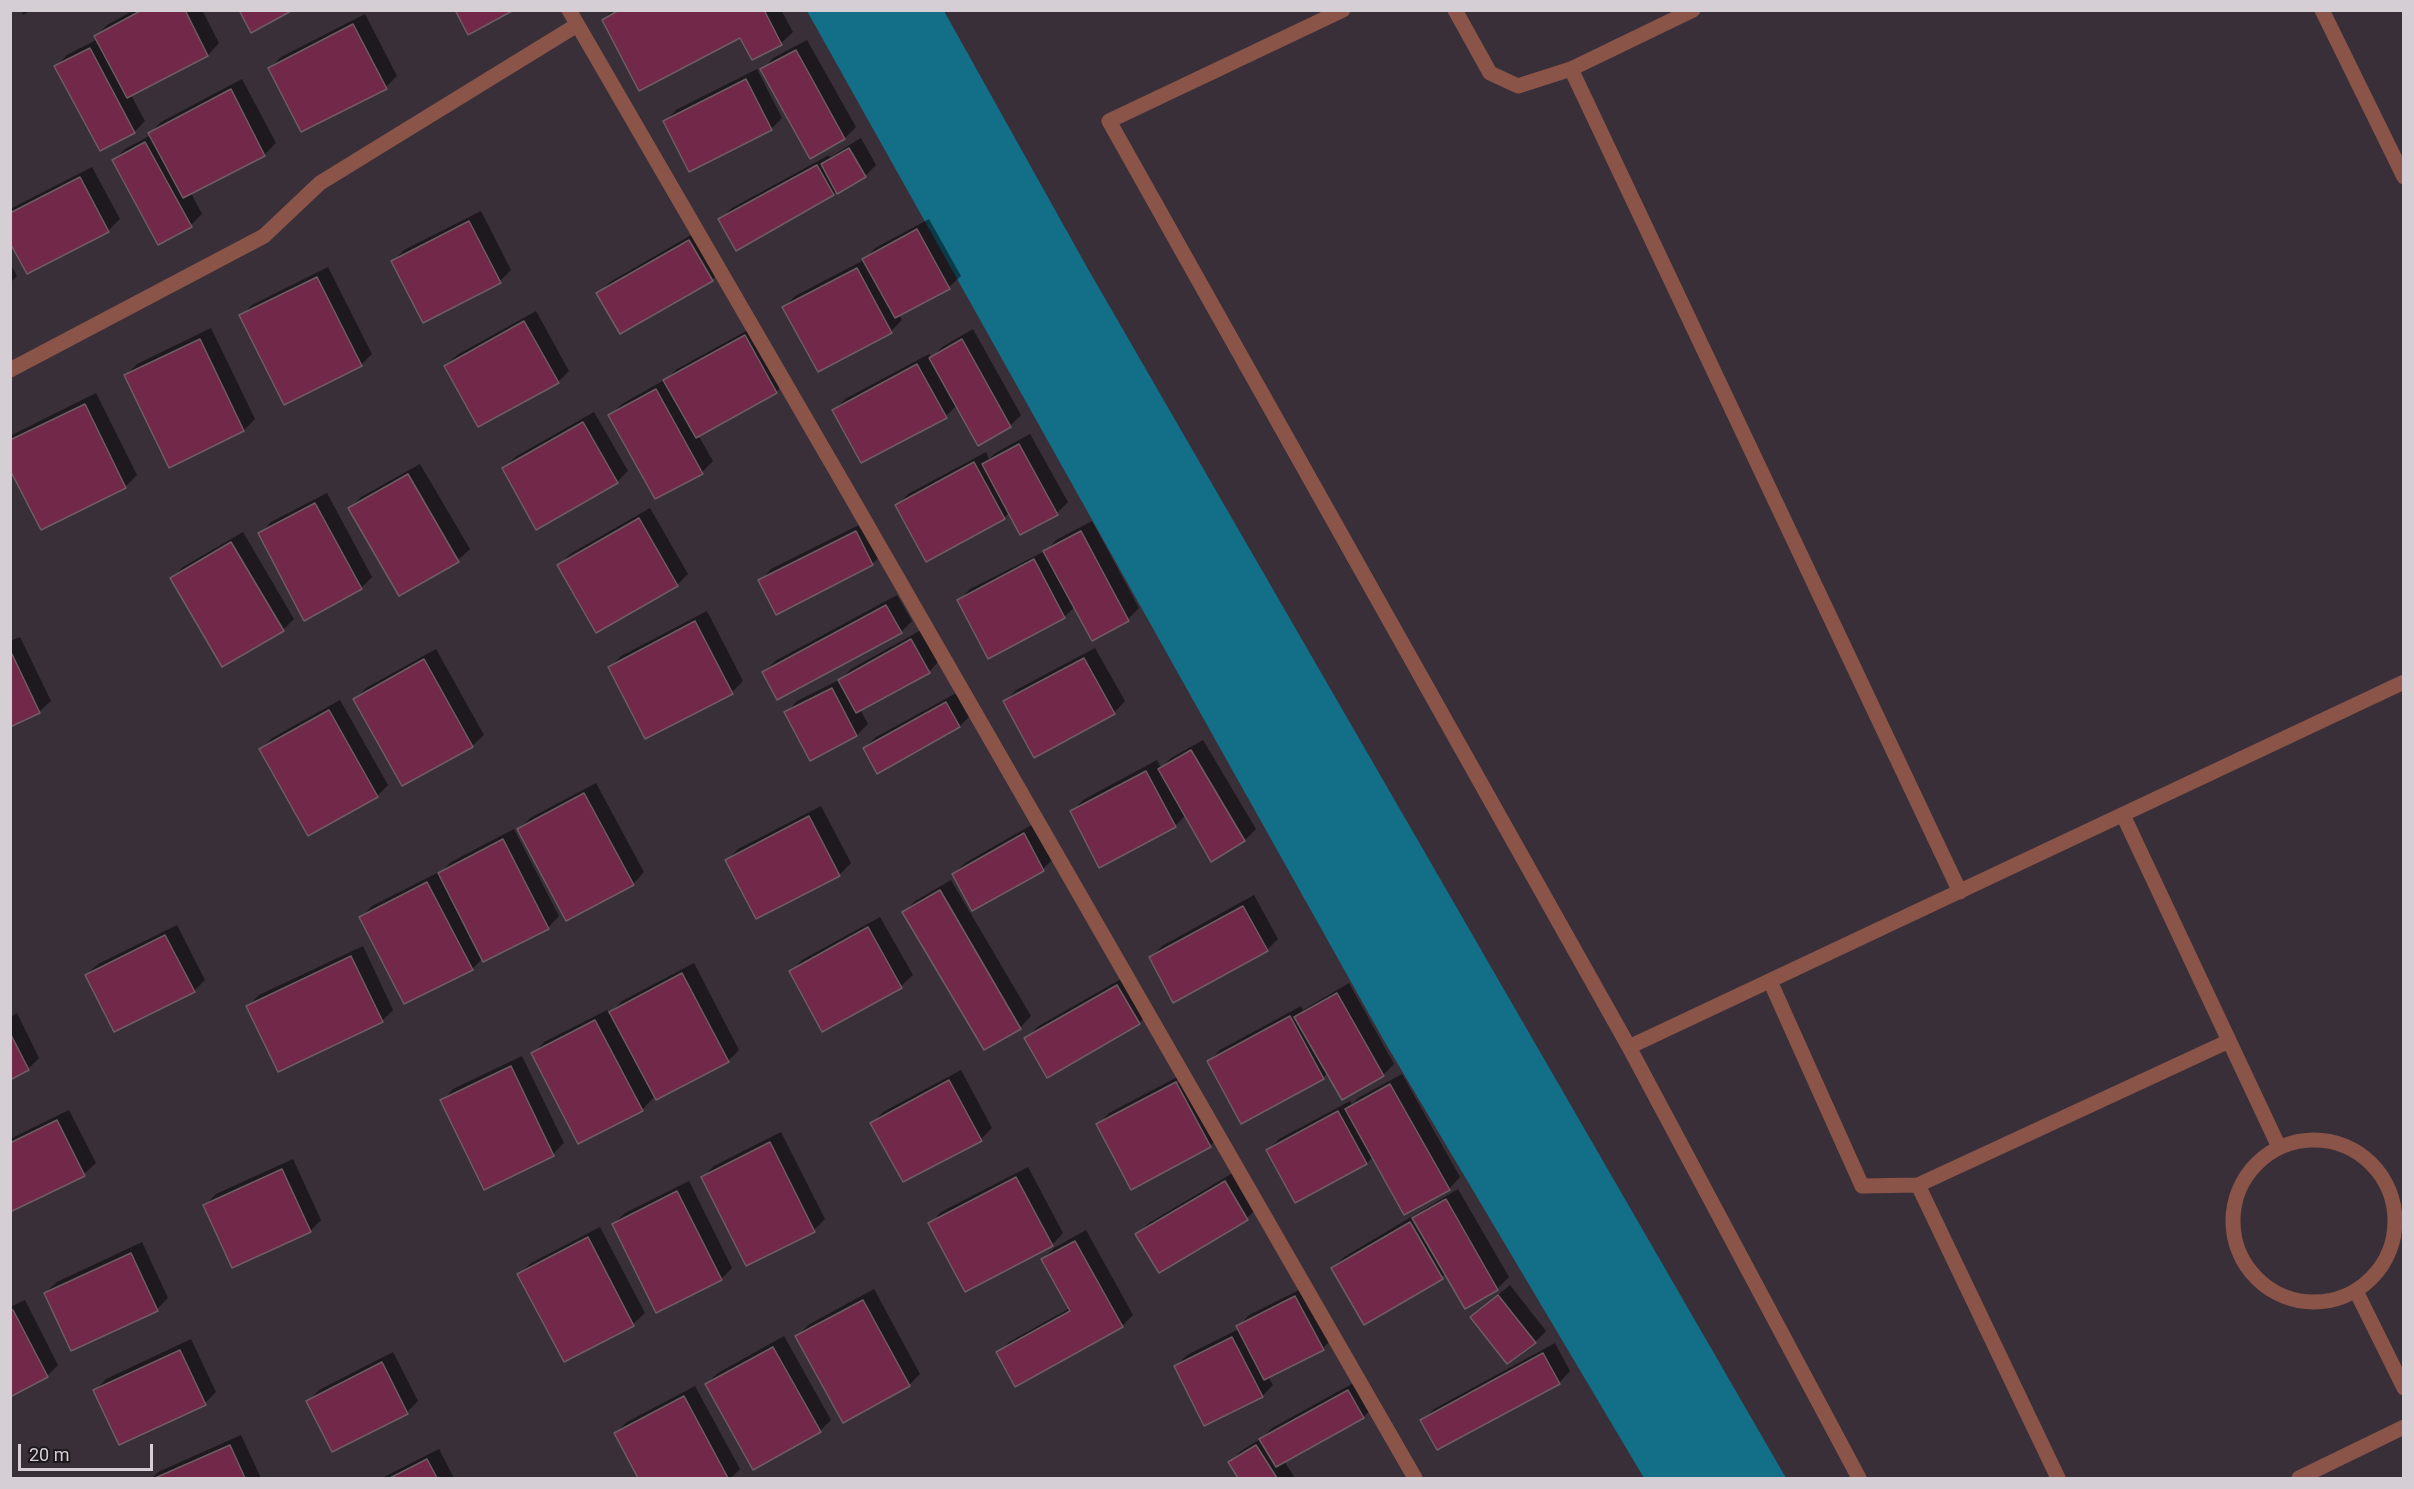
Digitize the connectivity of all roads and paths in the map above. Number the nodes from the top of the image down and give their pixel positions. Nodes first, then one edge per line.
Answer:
1 (569, 10) edge
2 (1343, 10) edge
3 (1455, 10) edge
4 (1693, 10) edge
5 (2322, 10) edge
6 (577, 24) junction
7 (1571, 69) junction
8 (2403, 177) edge
9 (10, 370) edge
10 (2403, 682) edge
11 (2123, 815) junction
12 (1960, 892) junction
13 (1770, 981) junction
14 (2229, 1041) junction
15 (1629, 1047) junction
16 (2279, 1147) junction
17 (1918, 1185) junction
18 (2397, 1190) edge
19 (2356, 1291) junction
20 (2403, 1388) edge
21 (2403, 1427) edge
22 (1415, 1479) edge
23 (1859, 1479) edge
24 (2058, 1479) edge
25 (2299, 1479) edge

1 - 6 street
2 - 15 street
3 - 7 street
4 - 7 street
5 - 8 street
6 - 9 street
6 - 22 street
7 - 12 street
10 - 11 street
11 - 12 street
11 - 14 street
12 - 13 street
13 - 15 street
13 - 17 street
14 - 16 street
14 - 17 street
15 - 23 street
16 - 18 street
16 - 19 street
17 - 24 street
18 - 19 street
19 - 20 street
21 - 25 street

